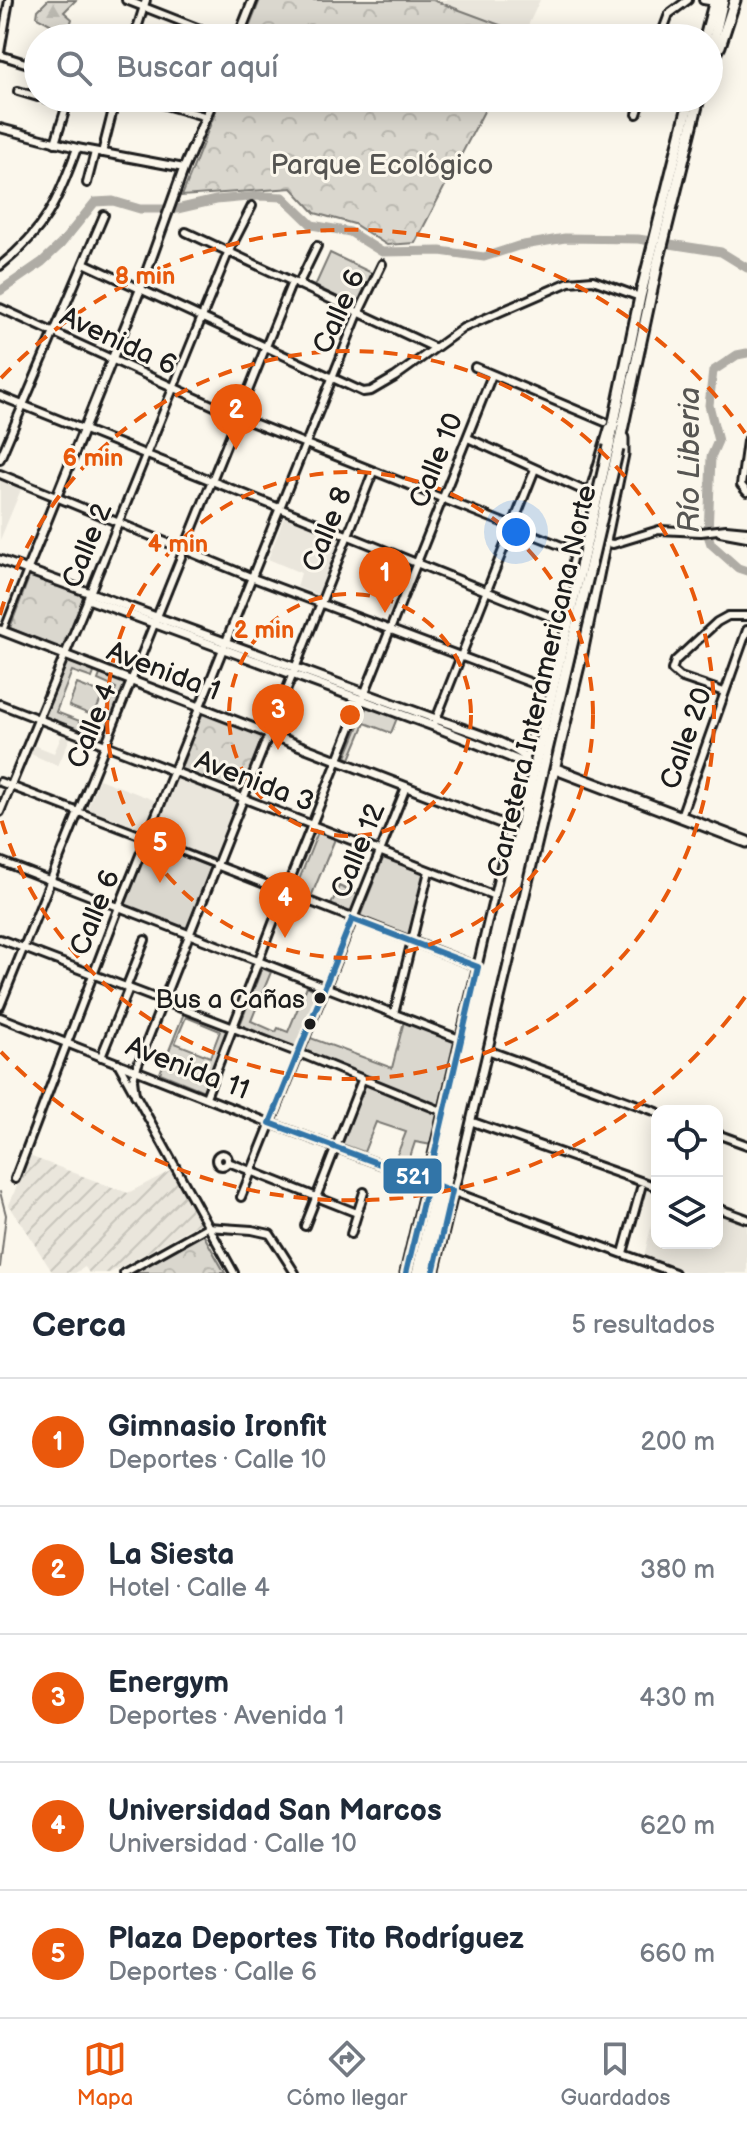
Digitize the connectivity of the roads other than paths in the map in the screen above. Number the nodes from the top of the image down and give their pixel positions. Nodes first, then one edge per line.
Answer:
1 (9, 0) edge
2 (126, 0) edge
3 (253, 0) edge
4 (688, 0) edge
5 (709, 0) edge
6 (723, 0) edge
7 (735, 0) edge
8 (145, 4) edge
9 (3, 22) edge
10 (139, 24) edge
11 (191, 24) edge
12 (244, 24) edge
13 (665, 24) edge
14 (705, 24) edge
15 (717, 24) edge
16 (723, 37) edge
17 (0, 54) edge
18 (24, 62) edge
19 (18, 91) dead end
20 (24, 93) edge
21 (65, 112) edge
22 (112, 112) edge
23 (190, 112) edge
24 (209, 112) edge
25 (687, 112) edge
26 (695, 112) edge
27 (207, 117) junction
28 (0, 128) edge
29 (55, 143) junction
30 (77, 148) junction
31 (99, 153) junction
32 (184, 168) junction
33 (87, 183) dead end
34 (252, 206) dead end
35 (104, 215) dead end
36 (663, 225) junction
37 (186, 232) dead end
38 (317, 246) dead end
39 (228, 253) junction
40 (84, 263) junction
41 (382, 264) dead end
42 (653, 264) junction
43 (0, 266) edge
44 (295, 284) junction
45 (140, 290) junction
46 (640, 297) junction
47 (0, 308) edge
48 (358, 314) junction
49 (201, 319) junction
50 (55, 335) junction
51 (433, 347) junction
52 (265, 349) junction
53 (112, 360) junction
54 (475, 367) dead end
55 (492, 375) junction
56 (333, 379) junction
57 (172, 389) junction
58 (0, 396) edge
59 (23, 405) junction
60 (238, 417) junction
61 (613, 424) junction
62 (84, 430) junction
63 (468, 438) junction
64 (747, 441) edge
65 (306, 446) junction
66 (613, 448) junction
67 (146, 454) junction
68 (0, 459) edge
69 (535, 469) junction
70 (373, 472) junction
71 (0, 474) edge
72 (213, 481) junction
73 (745, 490) edge
74 (587, 492) dead end
75 (58, 498) junction
76 (443, 499) junction
77 (281, 508) junction
78 (118, 523) junction
79 (512, 527) junction
80 (715, 531) junction
81 (747, 531) edge
82 (348, 535) junction
83 (747, 537) edge
84 (606, 543) junction
85 (185, 551) junction
86 (577, 552) junction
87 (0, 560) edge
88 (417, 563) junction
89 (27, 570) junction
90 (253, 578) junction
91 (487, 591) junction
92 (89, 596) junction
93 (320, 604) junction
94 (747, 616) edge
95 (156, 621) junction
96 (561, 621) junction
97 (391, 629) junction
98 (747, 630) edge
99 (1, 634) edge
100 (225, 646) junction
101 (460, 655) junction
102 (65, 656) junction
103 (294, 671) junction
104 (132, 681) junction
105 (545, 688) junction
106 (574, 689) junction
107 (724, 692) junction
108 (364, 697) junction
109 (570, 702) junction
110 (0, 704) edge
111 (201, 708) junction
112 (39, 719) junction
113 (435, 723) junction
114 (268, 734) junction
115 (107, 745) junction
116 (528, 760) junction
117 (339, 761) junction
118 (554, 768) junction
119 (174, 772) junction
120 (0, 782) edge
121 (11, 786) junction
122 (406, 787) junction
123 (242, 798) junction
124 (0, 812) edge
125 (79, 813) junction
126 (681, 816) junction
127 (313, 825) junction
128 (512, 828) junction
129 (536, 837) junction
130 (147, 838) junction
131 (747, 842) edge
132 (379, 851) junction
133 (0, 861) edge
134 (216, 865) junction
135 (429, 871) junction
136 (50, 881) junction
137 (285, 892) junction
138 (495, 896) junction
139 (119, 907) junction
140 (352, 919) junction
141 (189, 933) junction
142 (0, 939) edge
143 (145, 940) dead end
144 (412, 942) junction
145 (23, 949) junction
146 (259, 962) junction
147 (478, 967) junction
148 (93, 975) junction
149 (128, 988) junction
150 (325, 988) junction
151 (3, 990) edge
152 (163, 1001) junction
153 (0, 1006) edge
154 (394, 1014) junction
155 (0, 1017) edge
156 (233, 1028) junction
157 (462, 1040) junction
158 (67, 1044) junction
159 (487, 1050) junction
160 (299, 1053) junction
161 (101, 1057) junction
162 (118, 1063) junction
163 (136, 1069) junction
164 (362, 1080) junction
165 (135, 1095) junction
166 (206, 1097) junction
167 (651, 1110) edge
168 (444, 1112) junction
169 (470, 1121) junction
170 (270, 1123) junction
171 (723, 1136) edge
172 (747, 1145) edge
173 (335, 1148) junction
174 (228, 1162) dead end
175 (251, 1170) junction
176 (15, 1179) dead end
177 (427, 1182) junction
178 (651, 1185) edge
179 (641, 1188) dead end
180 (452, 1191) junction
181 (364, 1192) dead end
182 (317, 1196) junction
183 (241, 1197) dead end
184 (723, 1210) edge
185 (357, 1213) junction
186 (747, 1219) edge
187 (305, 1226) dead end
188 (207, 1227) junction
189 (351, 1234) dead end
190 (623, 1253) junction
191 (124, 1273) edge
192 (234, 1273) edge
193 (295, 1273) edge
194 (406, 1273) edge
195 (417, 1273) edge
196 (424, 1273) edge
197 (433, 1273) edge
198 (675, 1273) edge

1 - 9 street
2 - 8 street
3 - 12 street
4 - 13 street
5 - 14 main road
6 - 15 main road
7 - 16 main road
8 - 10 street
8 - 11 street
9 - 17 street
17 - 18 street
19 - 20 street
21 - 29 street
22 - 31 street
23 - 27 street
24 - 27 street
25 - 36 main road, Carretera Interamericana Norte
26 - 36 main road, Carretera Interamericana Norte
27 - 32 street
28 - 29 street
29 - 30 street
30 - 31 street
30 - 43 street
31 - 32 street
31 - 33 street
32 - 45 street
34 - 39 street, Calle 2
35 - 40 street
36 - 42 main road, Carretera Interamericana Norte
37 - 39 street
38 - 44 street, Calle 4
39 - 44 street
39 - 49 street, Calle 2
40 - 45 street
40 - 50 street
41 - 48 street, Calle 6
42 - 46 main road, Carretera Interamericana Norte
42 - 61 main road, Carretera Interamericana Norte
44 - 48 street
44 - 52 street, Calle 4
45 - 49 street
45 - 53 street
46 - 51 street
46 - 61 main road, Carretera Interamericana Norte
47 - 50 street, Avenida 6
48 - 51 street
48 - 56 street, Calle 6
49 - 52 street
49 - 57 street, Calle 2
50 - 53 street, Avenida 6
50 - 59 street
51 - 56 street
52 - 56 street
52 - 60 street, Calle 4
53 - 57 street, Avenida 6
53 - 62 street
54 - 55 street
55 - 61 street
55 - 63 street, Calle 10
56 - 65 street, Calle 6
57 - 60 street, Avenida 6
57 - 67 street, Calle 2
58 - 59 street
59 - 62 street
59 - 68 street
60 - 65 street, Avenida 6
60 - 72 street, Calle 4
61 - 66 main road, Carretera Interamericana Norte
61 - 84 main road
61 - 86 main road
62 - 67 street
62 - 75 street
63 - 69 street
63 - 76 street, Calle 10
64 - 73 street
65 - 70 street, Avenida 6
65 - 77 street, Calle 6
66 - 195 main road, Carretera Interamericana Norte, bridge
66 - 196 main road, Carretera Interamericana Norte, bridge
67 - 72 street
67 - 78 street, Calle 2
69 - 74 street
69 - 79 street
70 - 76 street, Avenida 6
70 - 82 street, Calle 8
71 - 75 street
72 - 77 street
72 - 85 street, Calle 4
75 - 78 street
75 - 89 street
76 - 79 street, Avenida 6
76 - 88 street, Calle 10
77 - 82 street
77 - 90 street, Calle 6
78 - 85 street
78 - 92 street, Calle 2
79 - 86 street, Avenida 6
79 - 91 street
80 - 81 street
80 - 83 street
80 - 84 street
82 - 88 street
82 - 93 street, Calle 8
84 - 106 main road
85 - 90 street
85 - 95 street, Calle 4
86 - 96 main road
87 - 89 street
88 - 91 street
88 - 97 street, Calle 10
89 - 92 street
89 - 99 street
90 - 93 street
90 - 100 street, Calle 6
91 - 96 street
91 - 101 street
92 - 95 street
92 - 102 street, Calle 2
93 - 97 street
93 - 103 street, Calle 8
94 - 107 street
95 - 100 street
95 - 104 street, Calle 4
96 - 105 main road
97 - 101 street
97 - 108 street, Calle 10
98 - 107 street, Calle 20
99 - 102 street, Avenida 1
100 - 103 street
100 - 111 street, Calle 6
101 - 105 street
101 - 113 street
102 - 104 street, Avenida 1
102 - 112 street, Calle 2
103 - 108 street
103 - 114 street, Calle 8
104 - 111 street, Avenida 1
104 - 115 street, Calle 4
105 - 106 street
105 - 109 street
105 - 116 main road
106 - 109 main road
107 - 126 street, Calle 20
108 - 113 street
108 - 117 street, Calle 10
109 - 118 main road
110 - 112 street, Avenida 3
111 - 114 street, Avenida 1
111 - 119 street, Calle 6
112 - 115 street, Avenida 3
112 - 121 street, Calle 2
113 - 116 street
114 - 117 street, Avenida 1
114 - 123 street, Calle 8
115 - 119 street, Avenida 3
115 - 125 street, Calle 4
116 - 118 main road
116 - 128 main road
117 - 122 street, Avenida 1
117 - 127 street, Calle 10
118 - 126 main road
118 - 129 main road
119 - 123 street, Avenida 3
119 - 130 street, Calle 6
120 - 121 street
121 - 124 street, Calle 2
121 - 125 street
122 - 128 street, Avenida 1
122 - 132 street, Calle 12
123 - 127 street, Avenida 3
123 - 134 street, Calle 8
125 - 130 street
125 - 136 street, Calle 4
126 - 131 main road
127 - 132 street, Avenida 3
127 - 137 street, Calle 10
128 - 129 street, Avenida 1
128 - 138 main road
129 - 159 main road
130 - 134 street
130 - 139 street, Calle 6
132 - 135 street, Avenida 3
132 - 140 street, Calle 12
133 - 136 street
134 - 137 street
134 - 141 street, Calle 8
135 - 138 street, Avenida 3
135 - 144 street
136 - 139 street
136 - 145 street, Calle 4
137 - 140 street
137 - 146 street, Calle 10
138 - 147 main road
139 - 141 street
139 - 148 street, Calle 6
140 - 144 street
140 - 150 street, Calle 12
141 - 146 street
141 - 152 street, Calle 8
142 - 145 street
143 - 149 street
144 - 147 street
144 - 154 street
145 - 148 street
145 - 151 street, Calle 4
146 - 150 street
146 - 156 street, Calle 10
147 - 157 main road
148 - 149 street
148 - 158 street, Calle 6
149 - 152 street
149 - 161 street
150 - 154 street
150 - 160 street, Calle 12
151 - 153 street, Calle 4
152 - 156 street
152 - 163 street, Calle 8
154 - 157 street
155 - 158 street, Avenida 11
156 - 160 street
156 - 166 street, Calle 10
157 - 168 main road
158 - 161 street, Avenida 11
158 - 176 street, Calle 6
159 - 167 street
159 - 169 main road
160 - 164 street
160 - 170 street, Calle 12
161 - 162 street, Avenida 11
162 - 163 street, Avenida 11
162 - 165 street
163 - 165 street, Calle 8
163 - 166 street, Avenida 11
164 - 168 street
164 - 173 street
165 - 188 street
166 - 170 street, Avenida 11
168 - 177 main road
169 - 178 street
169 - 180 main road
170 - 173 street, Avenida 11
170 - 175 street, Calle 12
171 - 172 street
173 - 177 street, Avenida 11
173 - 182 street
174 - 175 street
175 - 182 street
175 - 183 street, Calle 12
177 - 180 street, Avenida 11
177 - 194 main road
179 - 190 street
180 - 190 street, Avenida 11
180 - 197 main road
181 - 185 street
182 - 185 street
182 - 187 street
184 - 186 street
185 - 189 street
188 - 191 street
188 - 192 street
188 - 193 street
190 - 198 street, Avenida 11

